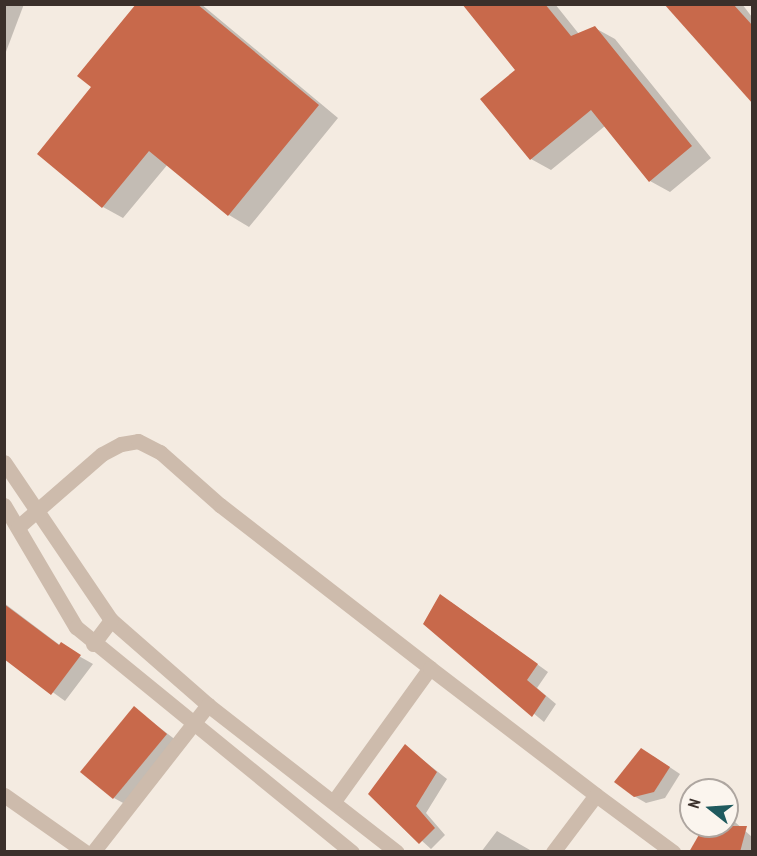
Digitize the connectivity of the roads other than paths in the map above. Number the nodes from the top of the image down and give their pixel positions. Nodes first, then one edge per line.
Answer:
1 (5, 463) edge
2 (4, 505) edge
3 (39, 509) junction
4 (18, 527) junction
5 (111, 620) junction
6 (93, 644) junction
7 (430, 668) junction
8 (208, 705) junction
9 (193, 725) junction
10 (4, 795) edge
11 (597, 795) junction
12 (334, 801) junction
13 (85, 852) edge
14 (93, 852) edge
15 (352, 852) edge
16 (397, 852) edge
17 (553, 852) edge
18 (674, 852) edge

1 - 3 street
2 - 4 street
3 - 4 street
3 - 5 street
3 - 7 street
4 - 6 street
5 - 6 street
5 - 8 street
6 - 9 street
7 - 11 street
7 - 12 street
8 - 9 street
8 - 12 street
9 - 14 street
9 - 15 street
10 - 13 street
11 - 17 street
11 - 18 street
12 - 16 street

